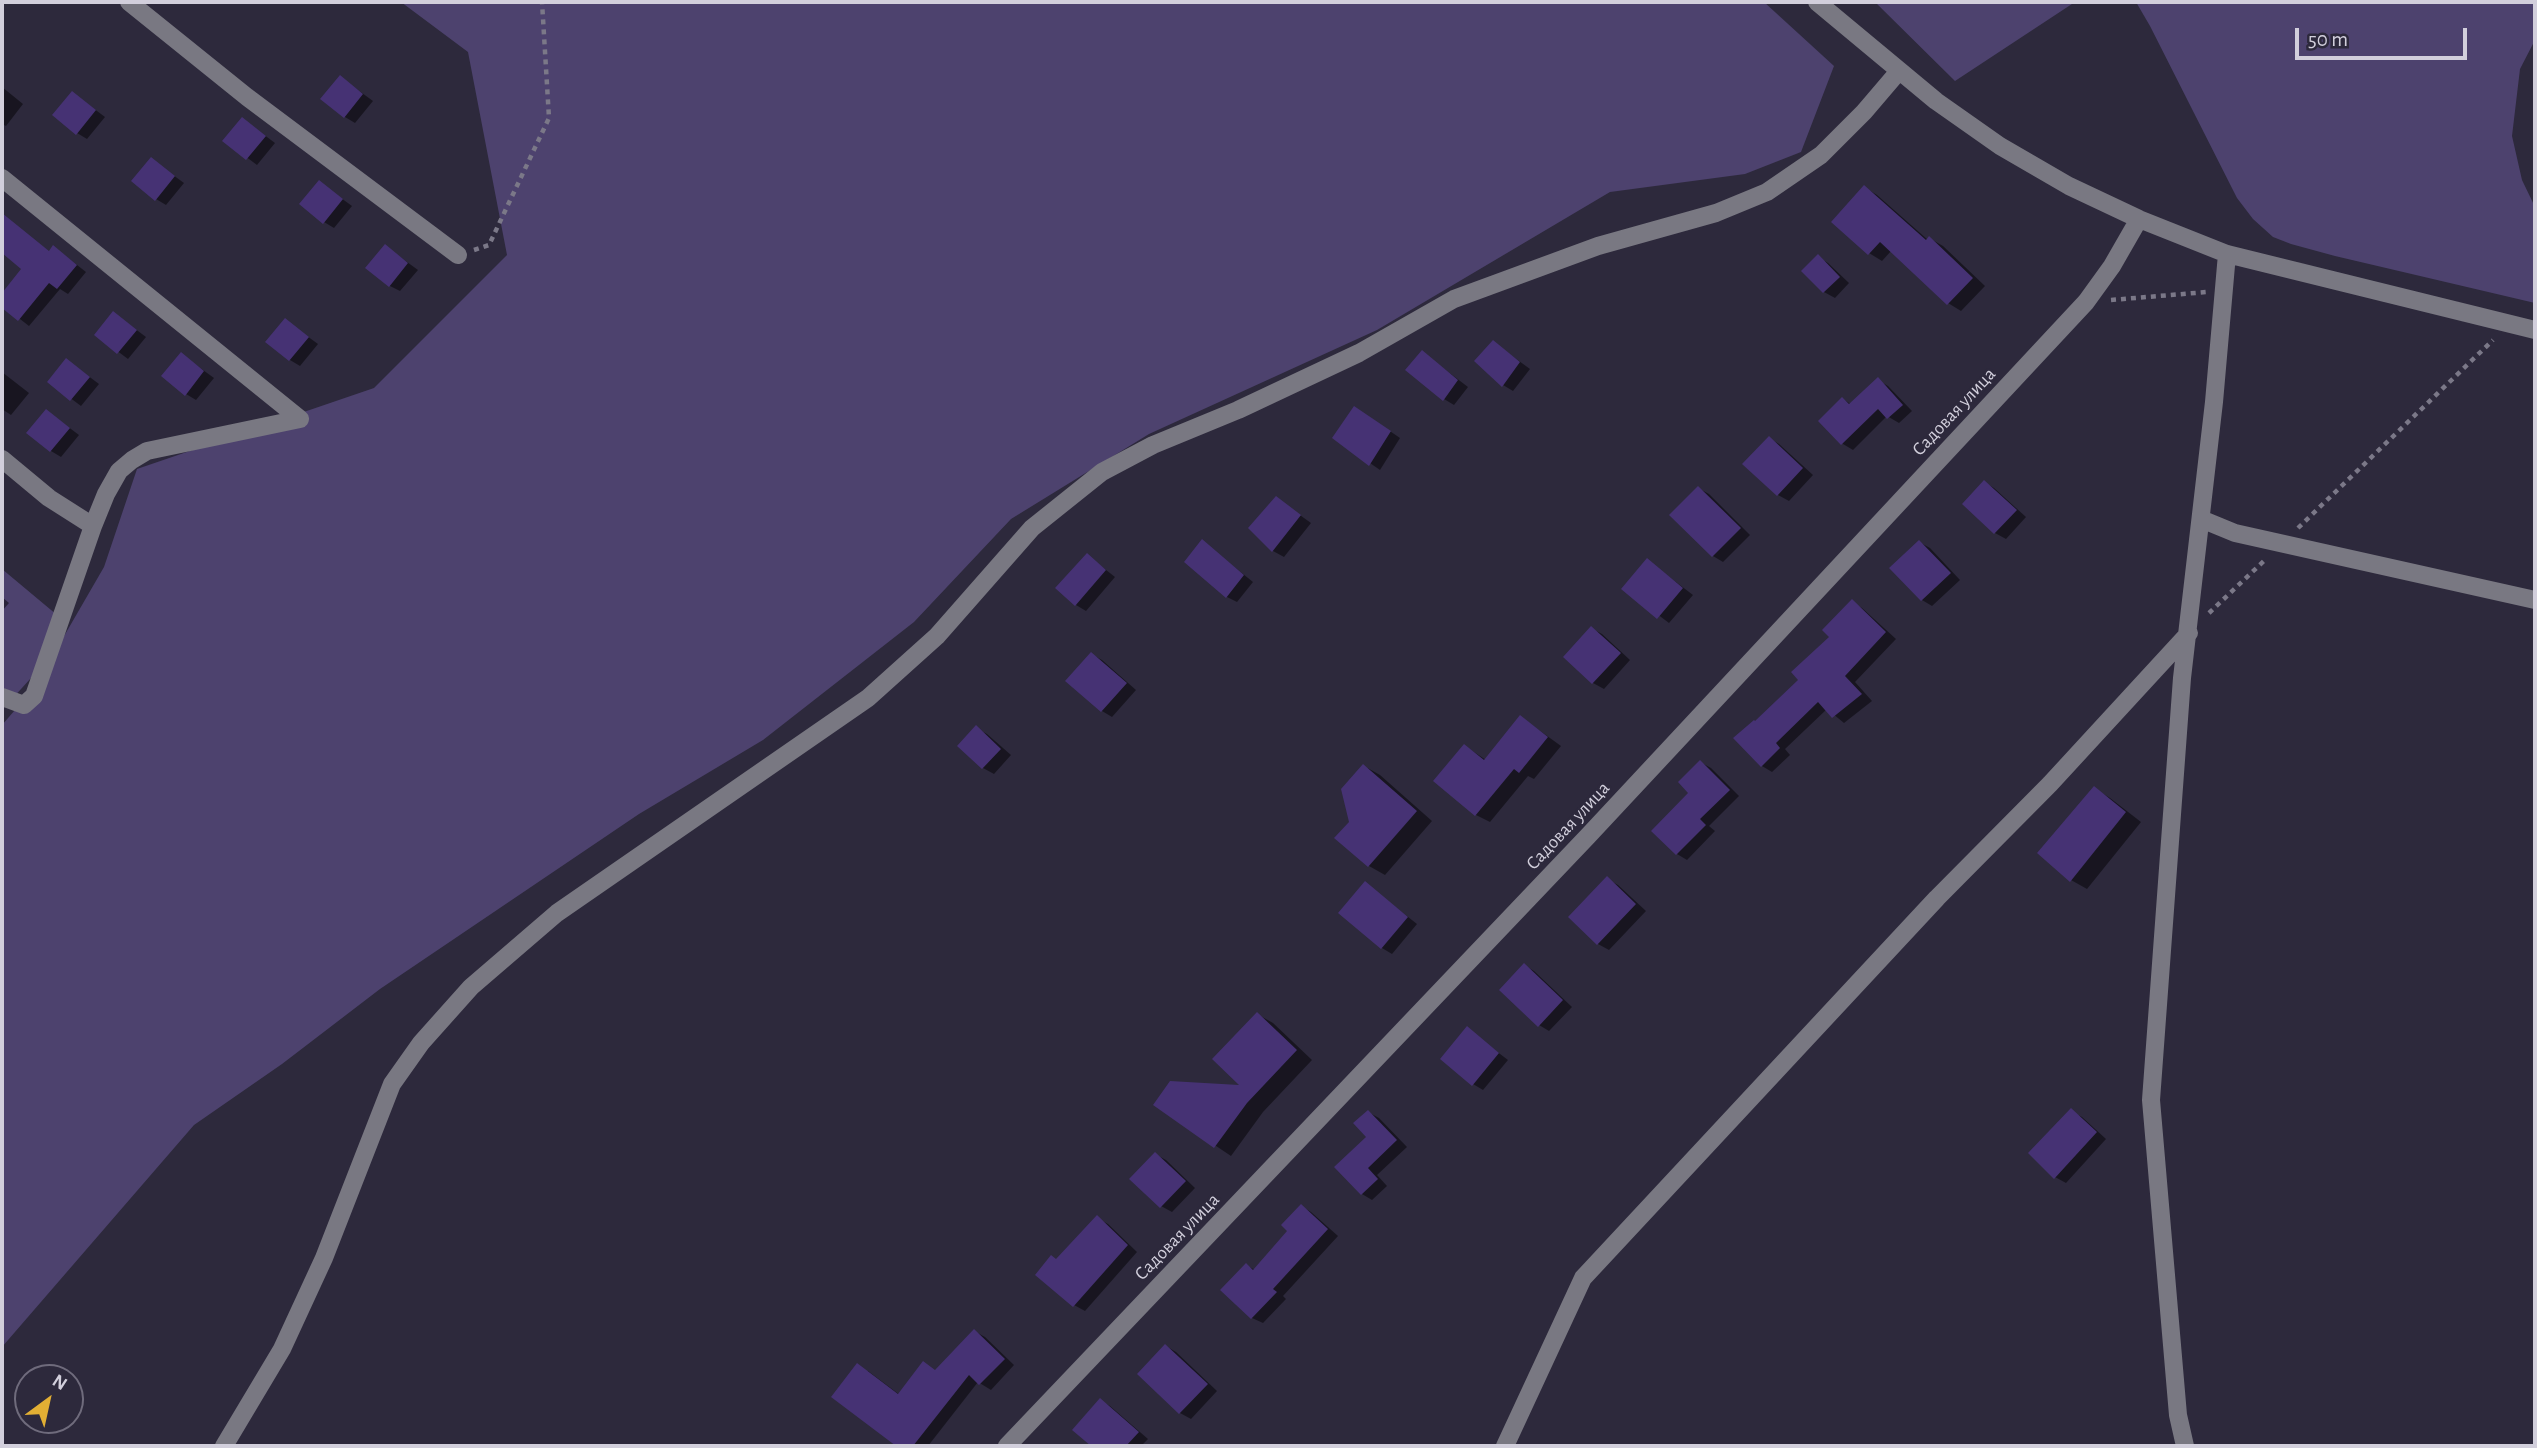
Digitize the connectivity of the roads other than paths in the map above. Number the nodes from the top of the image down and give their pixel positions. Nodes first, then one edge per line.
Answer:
1 (129, 2) edge
2 (1817, 2) edge
3 (1899, 71) junction
4 (2, 178) edge
5 (2139, 219) junction
6 (2227, 254) junction
7 (458, 255) road end
8 (2535, 330) edge
9 (2, 459) edge
10 (2201, 519) junction
11 (93, 526) junction
12 (2535, 600) edge
13 (2189, 633) junction
14 (2, 697) edge
15 (224, 1446) edge
16 (1007, 1446) edge
17 (1505, 1446) edge
18 (2185, 1446) edge

1 - 7 street
2 - 3 street
3 - 5 street
3 - 15 street
4 - 11 street
5 - 6 street
5 - 16 street, Садовая улица
6 - 8 street
6 - 10 street
9 - 11 street
10 - 12 street
10 - 13 street
11 - 14 street
13 - 17 street
13 - 18 street

